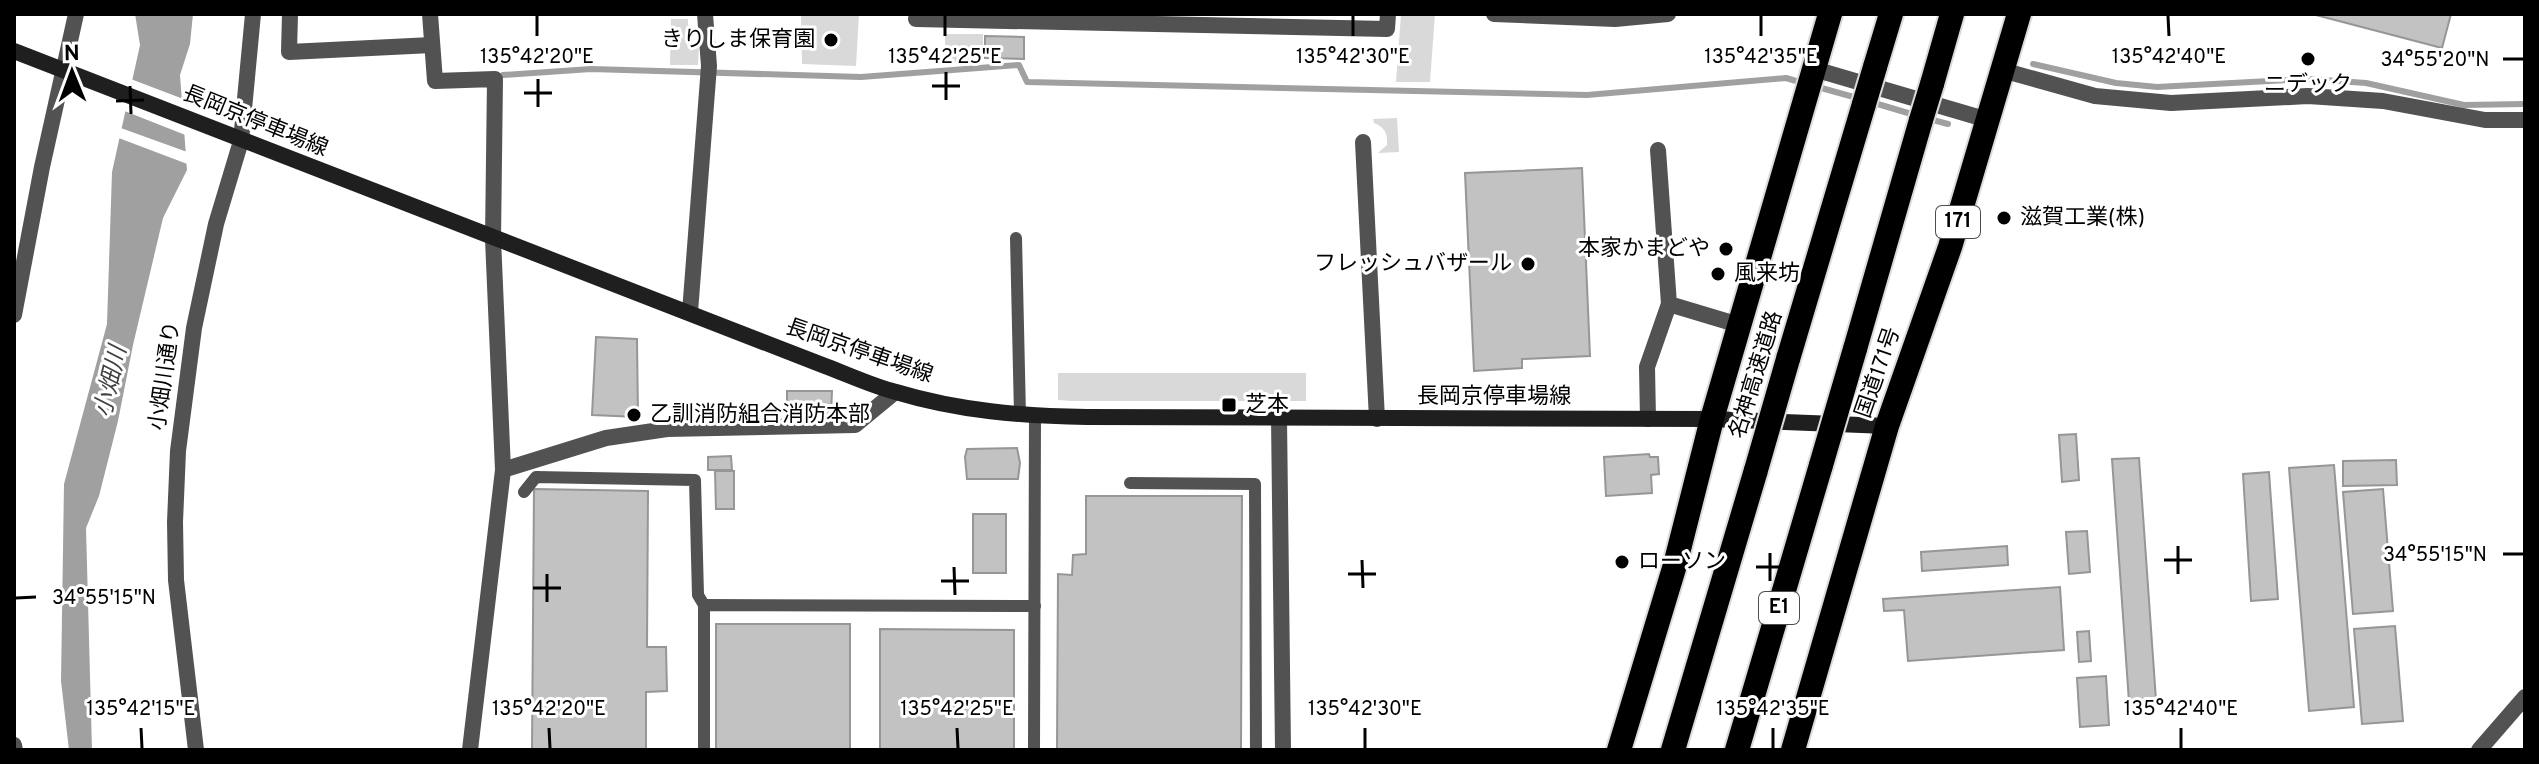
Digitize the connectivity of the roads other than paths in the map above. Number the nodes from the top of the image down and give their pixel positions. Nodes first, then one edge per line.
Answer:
1 (76, 14) edge
2 (253, 14) edge
3 (290, 14) edge
4 (430, 14) edge
5 (705, 14) edge
6 (917, 14) edge
7 (1388, 14) edge
8 (1494, 14) edge
9 (1668, 14) edge
10 (1830, 14) edge
11 (1891, 14) edge
12 (1952, 14) edge
13 (2019, 14) edge
14 (1616, 16) edge
15 (996, 17) edge
16 (1077, 18) edge
17 (1157, 19) edge
18 (432, 45) junction
19 (14, 51) edge
20 (2002, 70) junction
21 (70, 73) junction
22 (1811, 79) junction
23 (1988, 120) junction
24 (2525, 120) edge
25 (234, 137) junction
26 (1363, 142) dead end
27 (1658, 150) dead end
28 (1016, 238) dead end
29 (493, 239) junction
30 (1669, 304) junction
31 (690, 312) junction
32 (14, 315) edge
33 (1739, 325) junction
34 (895, 392) junction
35 (1028, 416) junction
36 (1279, 418) junction
37 (1377, 419) junction
38 (1648, 419) junction
39 (1712, 419) junction
40 (1887, 426) junction
41 (503, 470) junction
42 (1130, 483) dead end
43 (524, 492) dead end
44 (704, 605) junction
45 (1035, 606) junction
46 (2525, 697) edge
47 (196, 750) edge
48 (470, 750) edge
49 (704, 750) edge
50 (1034, 750) edge
51 (1256, 750) edge
52 (1283, 750) edge
53 (1619, 750) edge
54 (1673, 750) edge
55 (1737, 750) edge
56 (1793, 750) edge
57 (2479, 750) edge

1 - 21 street
2 - 25 street, 小畑川通り
3 - 18 street
4 - 18 street
5 - 31 street
6 - 15 street
7 - 17 street
8 - 14 street
9 - 14 street
10 - 22 highway
11 - 54 highway, 名神高速道路, bridge
12 - 55 highway, E1, bridge
13 - 20 highway, 国道171号 / 171
15 - 16 street
16 - 17 street
18 - 29 street
19 - 21 main road, 長岡京停車場線
20 - 23 highway, 国道171号 / 171
20 - 24 street
21 - 25 main road, 長岡京停車場線
21 - 32 street
22 - 23 street
22 - 33 highway
23 - 40 highway, 国道171号 / 171
25 - 29 main road, 長岡京停車場線
25 - 47 street, 小畑川通り
26 - 37 street
27 - 30 street
28 - 35 lane
29 - 31 main road, 長岡京停車場線
29 - 41 street
30 - 33 street
30 - 38 street
31 - 34 main road, 長岡京停車場線
33 - 39 highway
34 - 35 main road, 長岡京停車場線
34 - 41 street
35 - 36 main road, 長岡京停車場線
35 - 45 lane
36 - 37 main road, 長岡京停車場線
36 - 52 street
37 - 38 main road, 長岡京停車場線
38 - 39 main road, 長岡京停車場線
39 - 40 main road, 長岡京停車場線
39 - 53 highway
40 - 56 highway, 国道171号 / 171
41 - 48 street
42 - 51 lane
43 - 44 lane
44 - 45 lane
44 - 49 lane
45 - 50 lane
46 - 57 street

